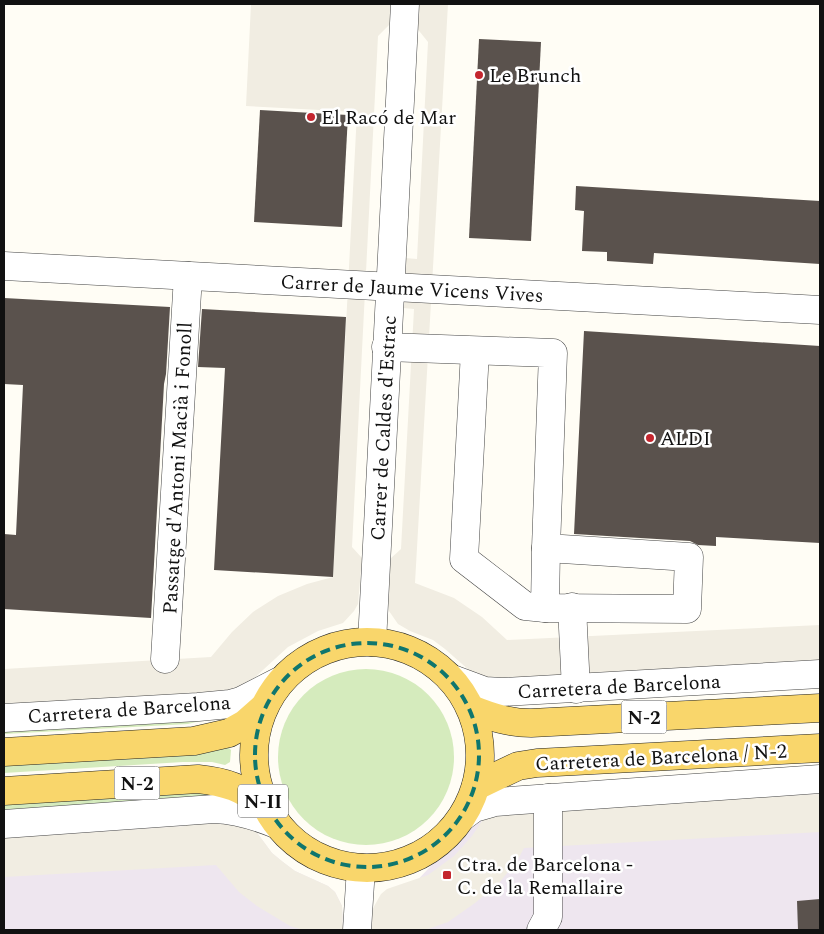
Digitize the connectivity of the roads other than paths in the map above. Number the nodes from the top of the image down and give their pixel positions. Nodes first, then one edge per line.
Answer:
1 (405, 4) edge
2 (4, 266) edge
3 (188, 276) junction
4 (390, 287) junction
5 (820, 310) edge
6 (386, 347) junction
7 (475, 350) junction
8 (546, 548) junction
9 (572, 607) junction
10 (545, 608) junction
11 (372, 642) junction
12 (165, 659) dead end
13 (820, 674) edge
14 (450, 678) junction
15 (280, 681) junction
16 (576, 689) junction
17 (820, 708) edge
18 (262, 709) junction
19 (470, 709) junction
20 (4, 718) edge
21 (820, 748) edge
22 (4, 752) edge
23 (820, 779) edge
24 (476, 786) junction
25 (4, 791) edge
26 (548, 798) junction
27 (271, 815) junction
28 (462, 817) junction
29 (4, 824) edge
30 (361, 868) junction
31 (357, 930) edge
32 (541, 930) edge

1 - 4 street, Carrer de Caldes d'Estrac
2 - 3 street, Carrer de Jaume Vicens Vives
3 - 4 street, Carrer de Jaume Vicens Vives
3 - 12 street, Passatge d'Antoni Macià i Fonoll
4 - 5 street, Carrer de Jaume Vicens Vives
4 - 6 street, Carrer de Caldes d'Estrac
6 - 7 street
6 - 11 street, Carrer de Caldes d'Estrac
7 - 8 street
7 - 10 street
8 - 9 street
8 - 10 street
9 - 10 street
9 - 16 street
11 - 14 main road, N-II
11 - 15 main road, N-II
13 - 16 street, Carretera de Barcelona
14 - 16 street, Carretera de Barcelona
14 - 19 main road, N-II
15 - 18 main road, N-II
15 - 20 street, Carretera de Barcelona
17 - 19 main road, Carretera de Barcelona / N-2 / N-2
18 - 22 main road, N-2
18 - 27 main road, N-II
19 - 24 main road, N-II
21 - 24 main road, Carretera de Barcelona / N-2 / N-2
23 - 26 street
24 - 28 main road, N-II
25 - 27 main road, N-2
26 - 28 street
26 - 32 street
27 - 29 street
27 - 30 main road, N-II
28 - 30 main road, N-II
30 - 31 street

